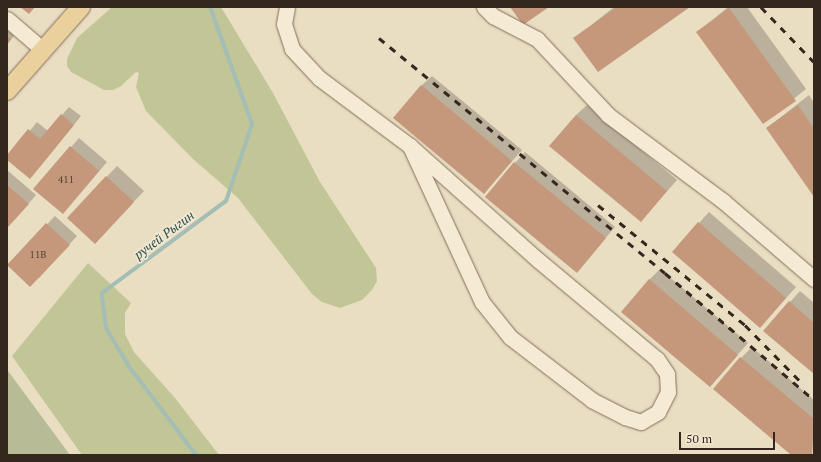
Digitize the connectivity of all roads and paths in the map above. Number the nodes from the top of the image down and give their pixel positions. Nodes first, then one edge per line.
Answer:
1 (81, 7) edge
2 (287, 7) edge
3 (484, 7) edge
4 (7, 19) edge
5 (42, 49) junction
6 (7, 91) edge
7 (410, 146) junction
8 (814, 279) edge

1 - 5 main road
2 - 7 street
3 - 8 street
4 - 5 street
5 - 6 main road
7 - 7 street

